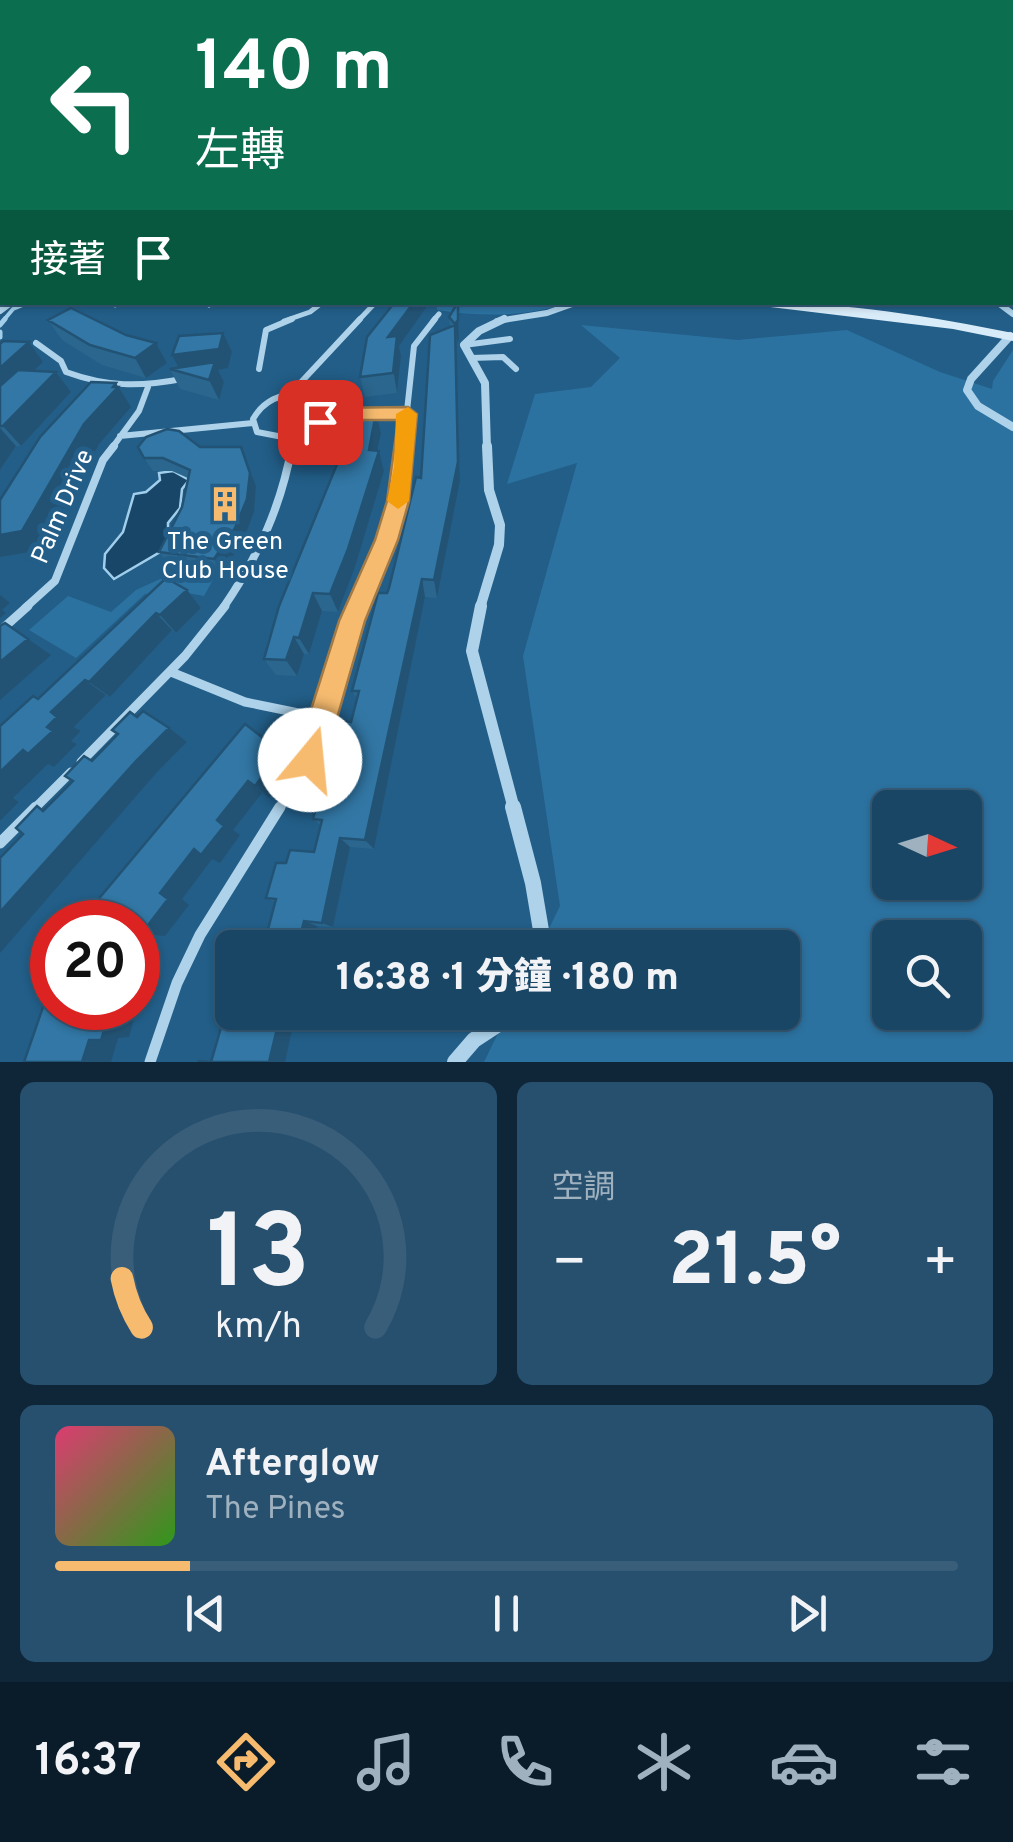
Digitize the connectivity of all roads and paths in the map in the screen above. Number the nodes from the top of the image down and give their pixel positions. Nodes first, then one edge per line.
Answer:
1 (320, 305) edge
2 (373, 305) edge
3 (568, 305) edge
4 (786, 305) edge
5 (438, 314) dead end
6 (1011, 336) edge
7 (421, 337) junction
8 (510, 339) dead end
9 (436, 340) edge
10 (36, 343) dead end
11 (464, 345) junction
12 (471, 358) junction
13 (64, 367) junction
14 (259, 368) dead end
15 (516, 369) dead end
16 (53, 372) edge
17 (188, 378) edge
18 (148, 387) junction
19 (292, 393) junction
20 (324, 414) junction
21 (408, 414) junction
22 (253, 423) junction
23 (1013, 427) edge
24 (120, 436) junction
25 (293, 437) junction
26 (0, 631) edge
27 (170, 672) junction
28 (323, 718) junction
29 (0, 843) edge
30 (541, 930) edge
31 (489, 1030) edge
32 (150, 1062) edge
33 (455, 1062) edge

1 - 14 lane
2 - 19 lane
3 - 11 street
4 - 6 main road
5 - 7 lane
6 - 23 street
7 - 9 lane
7 - 21 lane
8 - 11 lane
10 - 13 lane
11 - 12 street
12 - 15 lane
12 - 30 street
13 - 16 lane
13 - 18 lane
17 - 18 lane
18 - 24 lane, Palm Drive
19 - 20 lane
19 - 22 lane
20 - 21 lane
20 - 25 lane
21 - 28 lane
22 - 24 lane
22 - 25 lane
24 - 26 lane, Palm Drive
25 - 27 lane
27 - 28 lane
27 - 29 lane
28 - 32 lane
31 - 33 street

